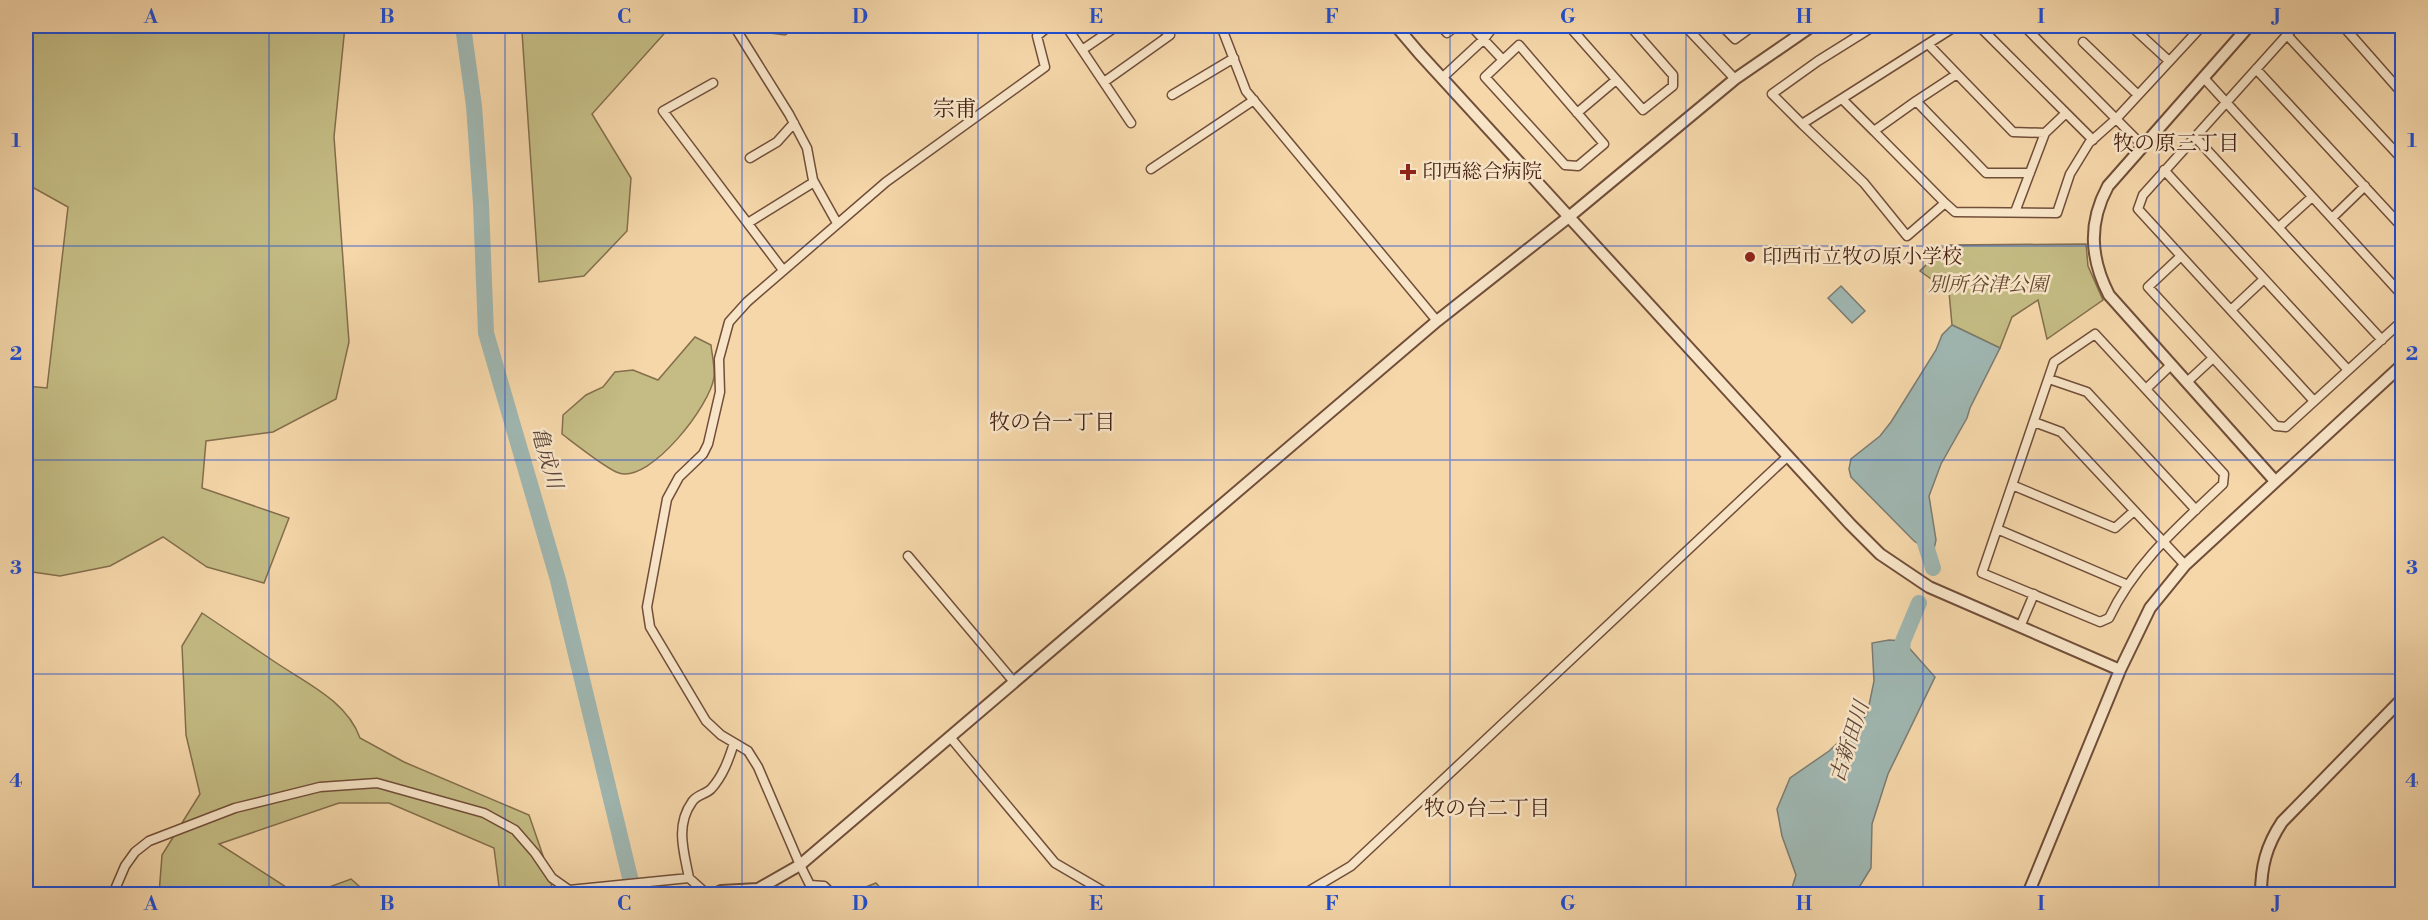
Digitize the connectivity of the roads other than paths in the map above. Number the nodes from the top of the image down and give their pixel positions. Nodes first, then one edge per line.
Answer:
1 (734, 26) edge
2 (1049, 26) edge
3 (1066, 26) edge
4 (1118, 26) edge
5 (1160, 26) edge
6 (1221, 26) edge
7 (1396, 26) edge
8 (1441, 26) edge
9 (1456, 26) edge
10 (1472, 26) edge
11 (1494, 26) edge
12 (1569, 26) edge
13 (1630, 26) edge
14 (1685, 26) edge
15 (1722, 26) edge
16 (1753, 26) edge
17 (1812, 26) edge
18 (1874, 26) edge
19 (1956, 26) edge
20 (1979, 26) edge
21 (2024, 26) edge
22 (2131, 26) edge
23 (2249, 26) edge
24 (2295, 26) edge
25 (2343, 26) edge
26 (2199, 27) edge
27 (2287, 35) junction
28 (1484, 39) junction
29 (2083, 42) dead end
30 (1928, 44) junction
31 (1082, 50) junction
32 (1234, 58) junction
33 (1503, 60) junction
34 (2169, 61) junction
35 (2256, 69) junction
36 (1957, 74) junction
37 (1442, 78) junction
38 (2203, 78) junction
39 (1735, 79) junction
40 (1616, 80) junction
41 (1104, 82) junction
42 (713, 83) dead end
43 (2403, 93) edge
44 (1172, 95) dead end
45 (2138, 95) junction
46 (1842, 99) junction
47 (1254, 100) junction
48 (1916, 101) junction
49 (2226, 102) junction
50 (1577, 113) junction
51 (2066, 113) junction
52 (2116, 119) junction
53 (794, 123) junction
54 (1131, 123) dead end
55 (1802, 124) junction
56 (1874, 131) junction
57 (2045, 133) junction
58 (2195, 137) junction
59 (2093, 140) junction
60 (2142, 145) junction
61 (2401, 156) edge
62 (750, 158) dead end
63 (1151, 169) dead end
64 (2164, 170) junction
65 (2030, 173) junction
66 (814, 182) junction
67 (2365, 186) junction
68 (2312, 197) junction
69 (1945, 203) junction
70 (2015, 212) junction
71 (1570, 216) junction
72 (2332, 218) junction
73 (748, 223) junction
74 (837, 223) junction
75 (2279, 227) junction
76 (2403, 227) edge
77 (2181, 256) junction
78 (783, 270) junction
79 (2264, 279) junction
80 (2403, 295) edge
81 (2231, 310) junction
82 (1437, 321) junction
83 (2403, 321) edge
84 (2382, 340) junction
85 (2213, 358) junction
86 (2171, 365) junction
87 (2403, 365) edge
88 (2348, 370) junction
89 (2049, 379) junction
90 (2187, 382) junction
91 (2146, 389) junction
92 (2314, 401) junction
93 (2034, 422) junction
94 (1788, 456) junction
95 (2275, 481) junction
96 (2012, 485) junction
97 (2196, 510) junction
98 (2134, 511) junction
99 (1997, 529) junction
100 (2163, 542) junction
101 (908, 556) dead end
102 (2185, 565) junction
103 (2128, 585) junction
104 (2034, 594) junction
105 (2020, 627) junction
106 (2121, 670) junction
107 (1014, 682) junction
108 (2403, 699) edge
109 (950, 737) junction
110 (734, 743) junction
111 (800, 866) junction
112 (689, 879) junction
113 (113, 894) edge
114 (707, 894) edge
115 (715, 894) edge
116 (832, 894) edge
117 (1108, 894) edge
118 (1304, 894) edge
119 (2028, 894) edge
120 (2261, 894) edge

1 - 53 street
2 - 74 street
3 - 31 street
4 - 31 street
5 - 41 street
6 - 32 street
7 - 37 street
8 - 9 street
10 - 28 street
11 - 28 street
12 - 40 street
13 - 40 street
14 - 39 street
15 - 16 street
17 - 39 street
18 - 55 street
19 - 30 street
20 - 51 street
21 - 52 street
22 - 34 street
23 - 38 street
24 - 27 street
25 - 43 street
26 - 34 street
27 - 35 street
27 - 61 street
28 - 33 street
28 - 37 street
29 - 45 street
30 - 36 street
30 - 46 street
31 - 41 street
32 - 44 street
32 - 47 street
33 - 50 street
33 - 50 street
34 - 45 street
35 - 49 street
35 - 67 street
36 - 48 street
36 - 57 street
37 - 71 street
38 - 49 street
38 - 60 street
39 - 71 street
40 - 50 street
41 - 54 street
42 - 73 street
45 - 52 street
46 - 55 street
46 - 56 street
47 - 63 street
47 - 82 street
48 - 56 street
48 - 65 street
49 - 58 street
49 - 68 street
51 - 57 street
51 - 59 street
52 - 59 street
52 - 60 street
53 - 62 street
53 - 66 street
55 - 69 street
56 - 69 street
57 - 65 street
58 - 64 street
58 - 75 street
59 - 70 street
60 - 86 street
64 - 77 street
64 - 79 street
65 - 70 street
66 - 73 street
66 - 74 street
67 - 72 street
67 - 76 street
68 - 72 street
68 - 75 street
69 - 70 street
71 - 82 street
71 - 94 street
72 - 80 street
73 - 78 street
74 - 78 street
75 - 84 street
77 - 81 street
77 - 85 street
78 - 110 street
79 - 81 street
79 - 88 street
81 - 92 street
82 - 107 street
83 - 84 street
84 - 88 street
85 - 90 street
85 - 92 street
86 - 90 street
86 - 91 street
87 - 95 street
88 - 92 street
89 - 91 street
89 - 93 street
89 - 97 street
90 - 95 street
91 - 97 street
93 - 96 street
93 - 98 street
94 - 105 street
94 - 118 street
95 - 102 street
96 - 98 street
96 - 99 street
97 - 100 street
98 - 100 street
99 - 103 street
99 - 104 street
100 - 102 street
100 - 103 street
101 - 107 street
102 - 106 street
103 - 104 street
104 - 105 street
105 - 106 street
106 - 119 street
107 - 109 street
108 - 120 street
109 - 111 street
109 - 117 street
110 - 111 street
110 - 112 street
111 - 115 street
111 - 116 street
112 - 113 street
112 - 114 street

